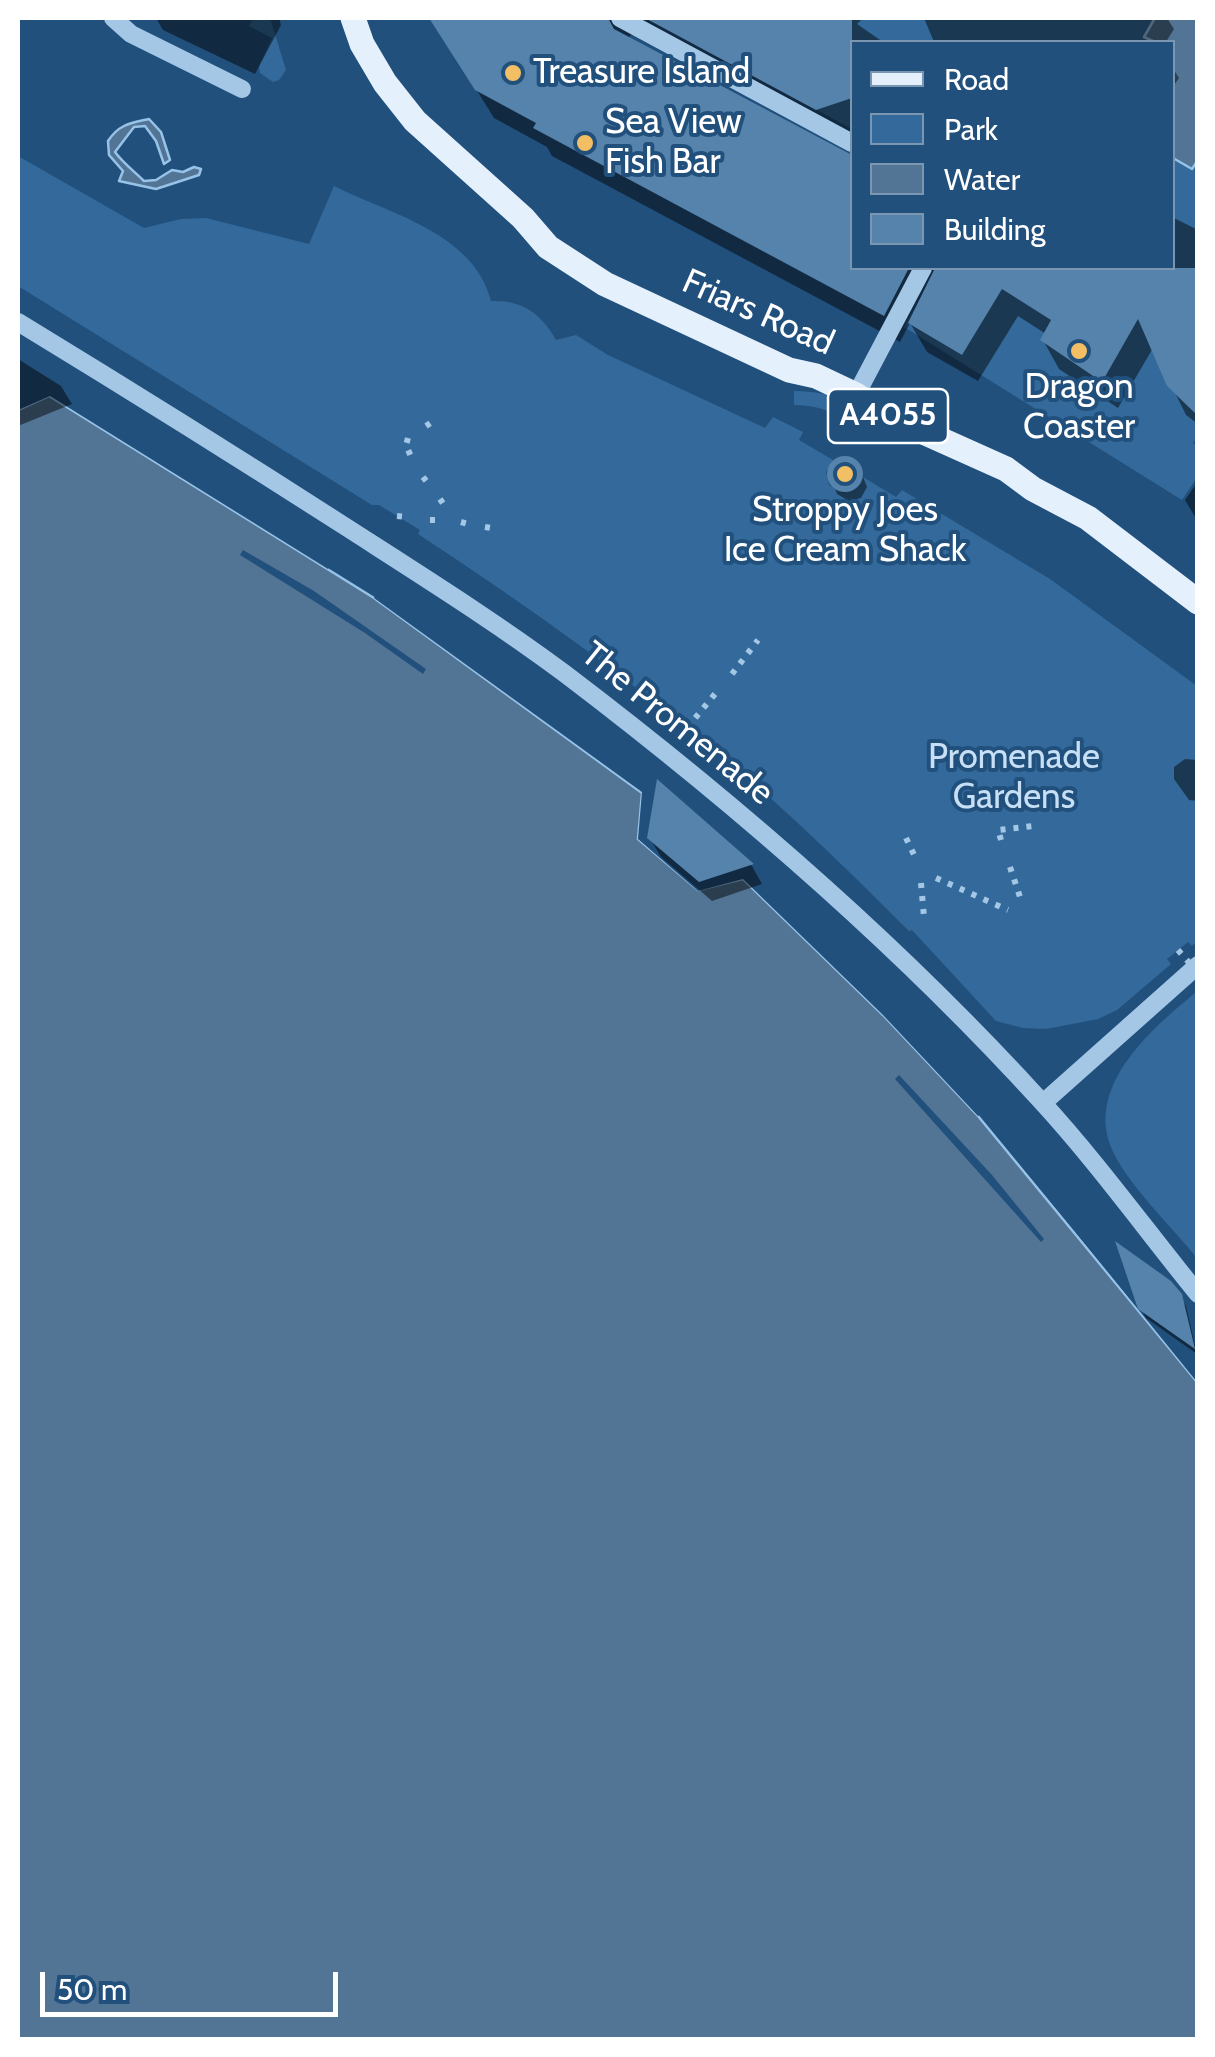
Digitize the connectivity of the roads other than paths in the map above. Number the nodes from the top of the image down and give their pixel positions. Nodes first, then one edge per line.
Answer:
1 (112, 18) edge
2 (353, 18) edge
3 (620, 18) edge
4 (242, 88) dead end
5 (850, 142) edge
6 (921, 270) edge
7 (18, 322) edge
8 (856, 394) junction
9 (1198, 602) edge
10 (1198, 964) edge
11 (1043, 1103) junction
12 (1198, 1294) edge

1 - 4 street
2 - 8 main road, Friars Road / A4055
3 - 5 street
6 - 8 street
7 - 11 street, The Promenade
8 - 9 main road, Friars Road / A4055
10 - 11 street
11 - 12 street, The Promenade

